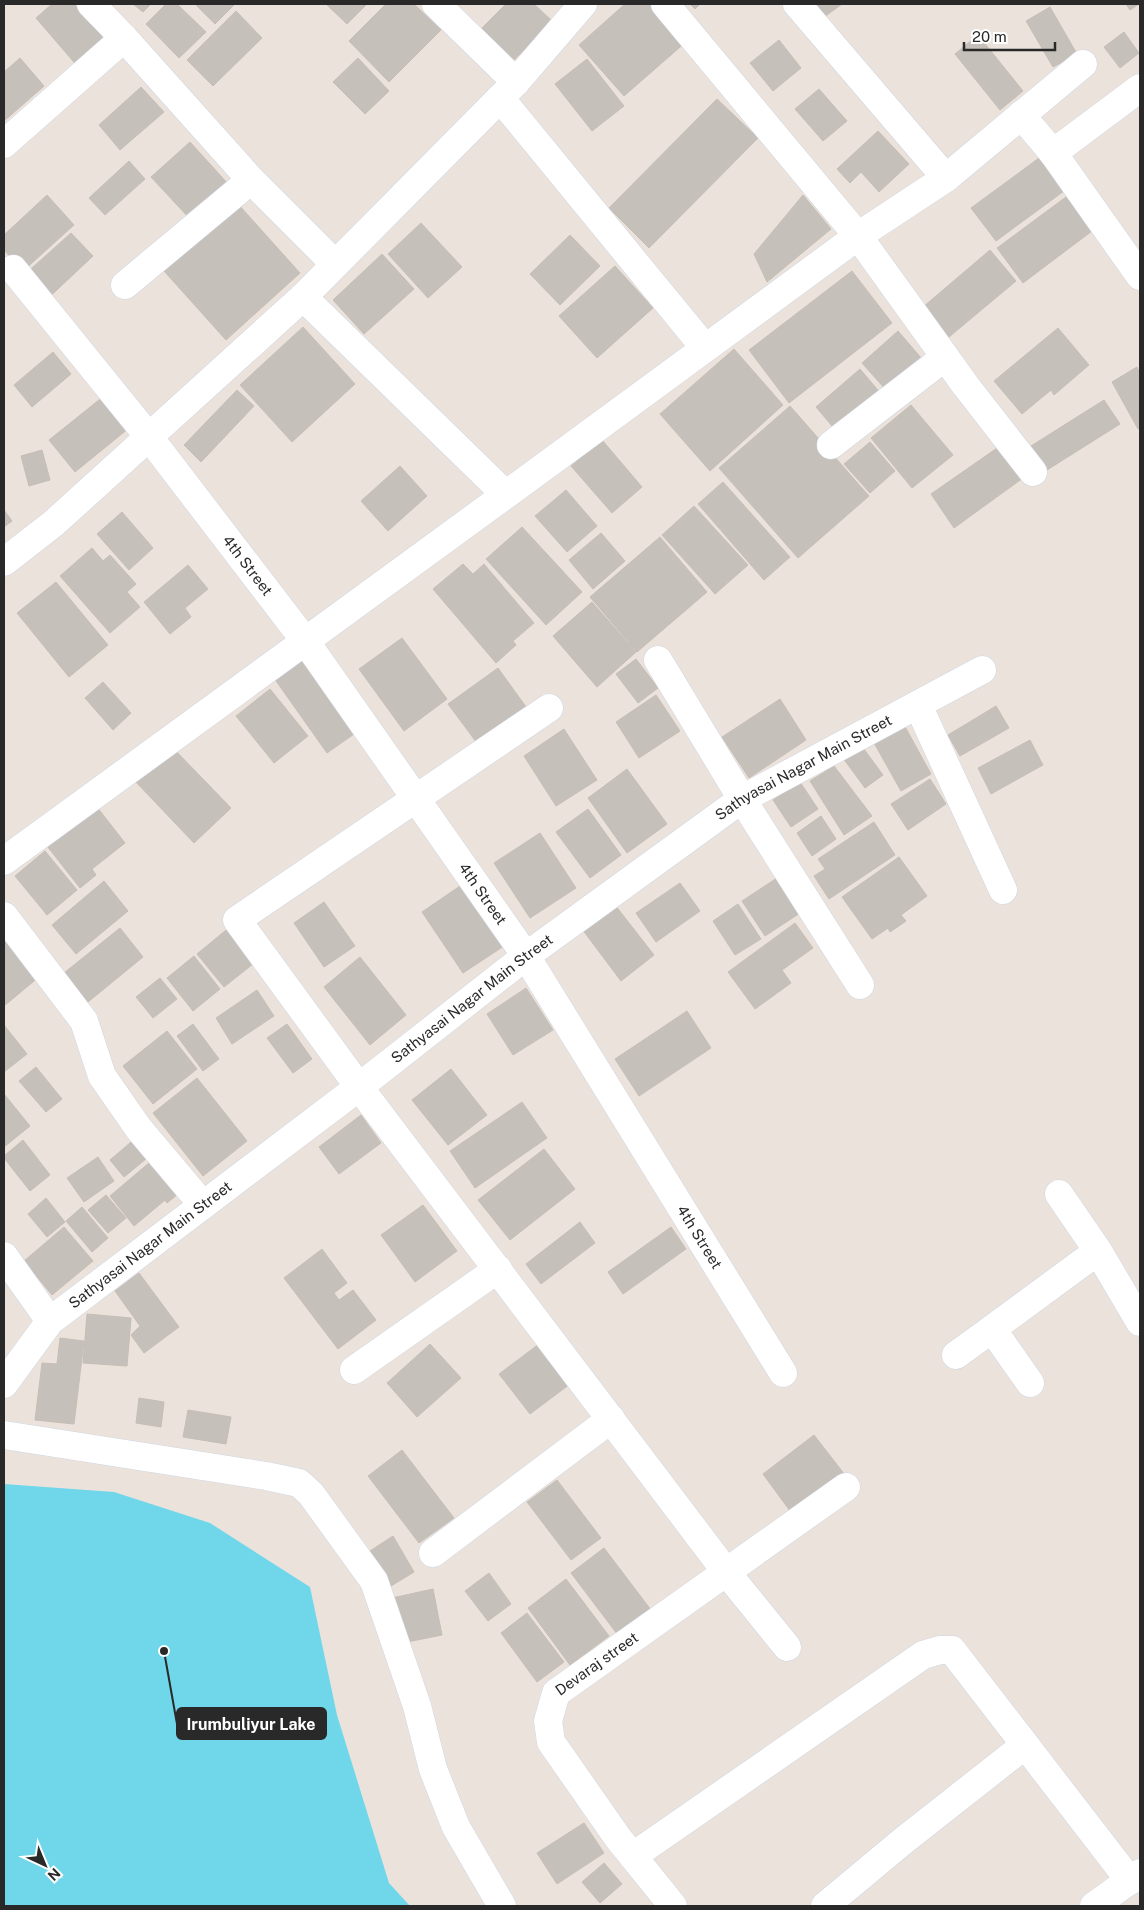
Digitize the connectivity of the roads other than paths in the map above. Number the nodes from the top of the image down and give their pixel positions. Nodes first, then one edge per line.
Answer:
1 (91, 4) edge
2 (436, 4) edge
3 (583, 4) edge
4 (665, 4) edge
5 (797, 4) edge
6 (124, 38) junction
7 (1083, 64) dead end
8 (1140, 88) edge
9 (508, 90) junction
10 (1021, 115) junction
11 (4, 144) edge
12 (1054, 153) junction
13 (946, 178) junction
14 (251, 180) junction
15 (858, 236) junction
16 (335, 264) junction
17 (13, 269) dead end
18 (1140, 276) edge
19 (125, 285) dead end
20 (303, 297) junction
21 (705, 348) junction
22 (945, 357) junction
23 (149, 437) junction
24 (831, 446) dead end
25 (1033, 472) dead end
26 (505, 494) junction
27 (4, 562) edge
28 (306, 642) junction
29 (658, 660) dead end
30 (982, 670) dead end
31 (918, 705) junction
32 (549, 708) dead end
33 (416, 799) junction
34 (742, 799) junction
35 (4, 862) edge
36 (1003, 890) dead end
37 (4, 916) edge
38 (526, 956) junction
39 (860, 985) dead end
40 (359, 1087) junction
41 (1059, 1194) dead end
42 (202, 1205) junction
43 (1098, 1251) junction
44 (4, 1256) edge
45 (498, 1269) junction
46 (50, 1321) junction
47 (1140, 1322) edge
48 (992, 1329) junction
49 (956, 1355) dead end
50 (354, 1370) dead end
51 (783, 1373) dead end
52 (1030, 1383) dead end
53 (4, 1384) edge
54 (611, 1419) junction
55 (4, 1435) edge
56 (846, 1488) dead end
57 (432, 1553) dead end
58 (727, 1573) junction
59 (787, 1647) dead end
60 (1025, 1745) junction
61 (632, 1856) junction
62 (1135, 1877) edge
63 (502, 1906) edge
64 (673, 1906) edge
65 (825, 1906) edge
66 (1094, 1906) edge

1 - 6 street
2 - 9 street
3 - 9 street
4 - 15 street
5 - 13 street
6 - 11 street
6 - 14 street
7 - 10 street
8 - 12 street
9 - 16 street
9 - 21 street
10 - 12 street
10 - 13 street
12 - 18 street
13 - 15 street
14 - 16 street
14 - 19 street
15 - 21 street
15 - 22 street
16 - 20 street
17 - 23 street, 4th Street
20 - 23 street
20 - 26 street
21 - 26 street
22 - 24 street
22 - 25 street
23 - 27 street
23 - 28 street, 4th Street
26 - 28 street
28 - 33 street, 4th Street
28 - 35 street
29 - 34 street
30 - 31 street, Sathyasai Nagar Main Street
31 - 34 street, Sathyasai Nagar Main Street
31 - 36 street
32 - 33 street
33 - 38 street, 4th Street
33 - 40 street
34 - 38 street, Sathyasai Nagar Main Street
34 - 39 street
37 - 42 street
38 - 40 street, Sathyasai Nagar Main Street
38 - 51 street, 4th Street
40 - 42 street, Sathyasai Nagar Main Street
40 - 45 street
41 - 43 street
42 - 46 street, Sathyasai Nagar Main Street
43 - 47 street
43 - 48 street
44 - 46 street
45 - 50 street
45 - 54 street
46 - 53 street, Sathyasai Nagar Main Street
48 - 49 street
48 - 52 street
54 - 57 street
54 - 58 street
55 - 63 street
56 - 58 street, Devaraj street
58 - 59 street
58 - 61 street, Devaraj street
60 - 61 street
60 - 62 street
60 - 65 street
61 - 64 street, Devaraj street
62 - 66 street

